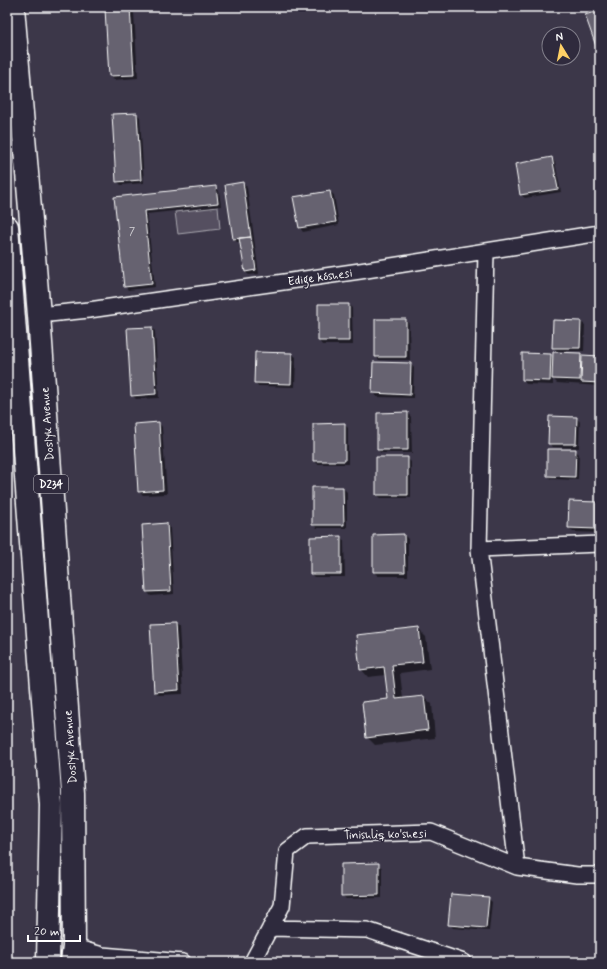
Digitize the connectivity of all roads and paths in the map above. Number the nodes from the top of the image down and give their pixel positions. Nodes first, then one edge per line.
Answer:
1 (12, 7) edge
2 (12, 54) edge
3 (7, 227) edge
4 (600, 233) edge
5 (486, 252) junction
6 (39, 315) junction
7 (600, 544) edge
8 (479, 549) junction
9 (517, 867) junction
10 (600, 875) edge
11 (270, 928) junction
12 (73, 955) edge
13 (48, 962) edge
14 (183, 962) edge
15 (252, 962) edge
16 (464, 962) edge

1 - 2 main road, Doslyk Avenue / D234
2 - 6 main road, Doslyk Avenue / D234
3 - 13 main road, Doslyk Avenue / D234
4 - 5 street, Edige kóshesi
5 - 6 street, Edige kóshesi
5 - 8 street
6 - 12 main road, Doslyk Avenue / D234
7 - 8 street
8 - 9 street
9 - 10 street, Tinishliq ko'shesi
9 - 11 street, Tinishliq ko'shesi
11 - 15 street, Tinishliq ko'shesi
11 - 16 street
12 - 14 street

